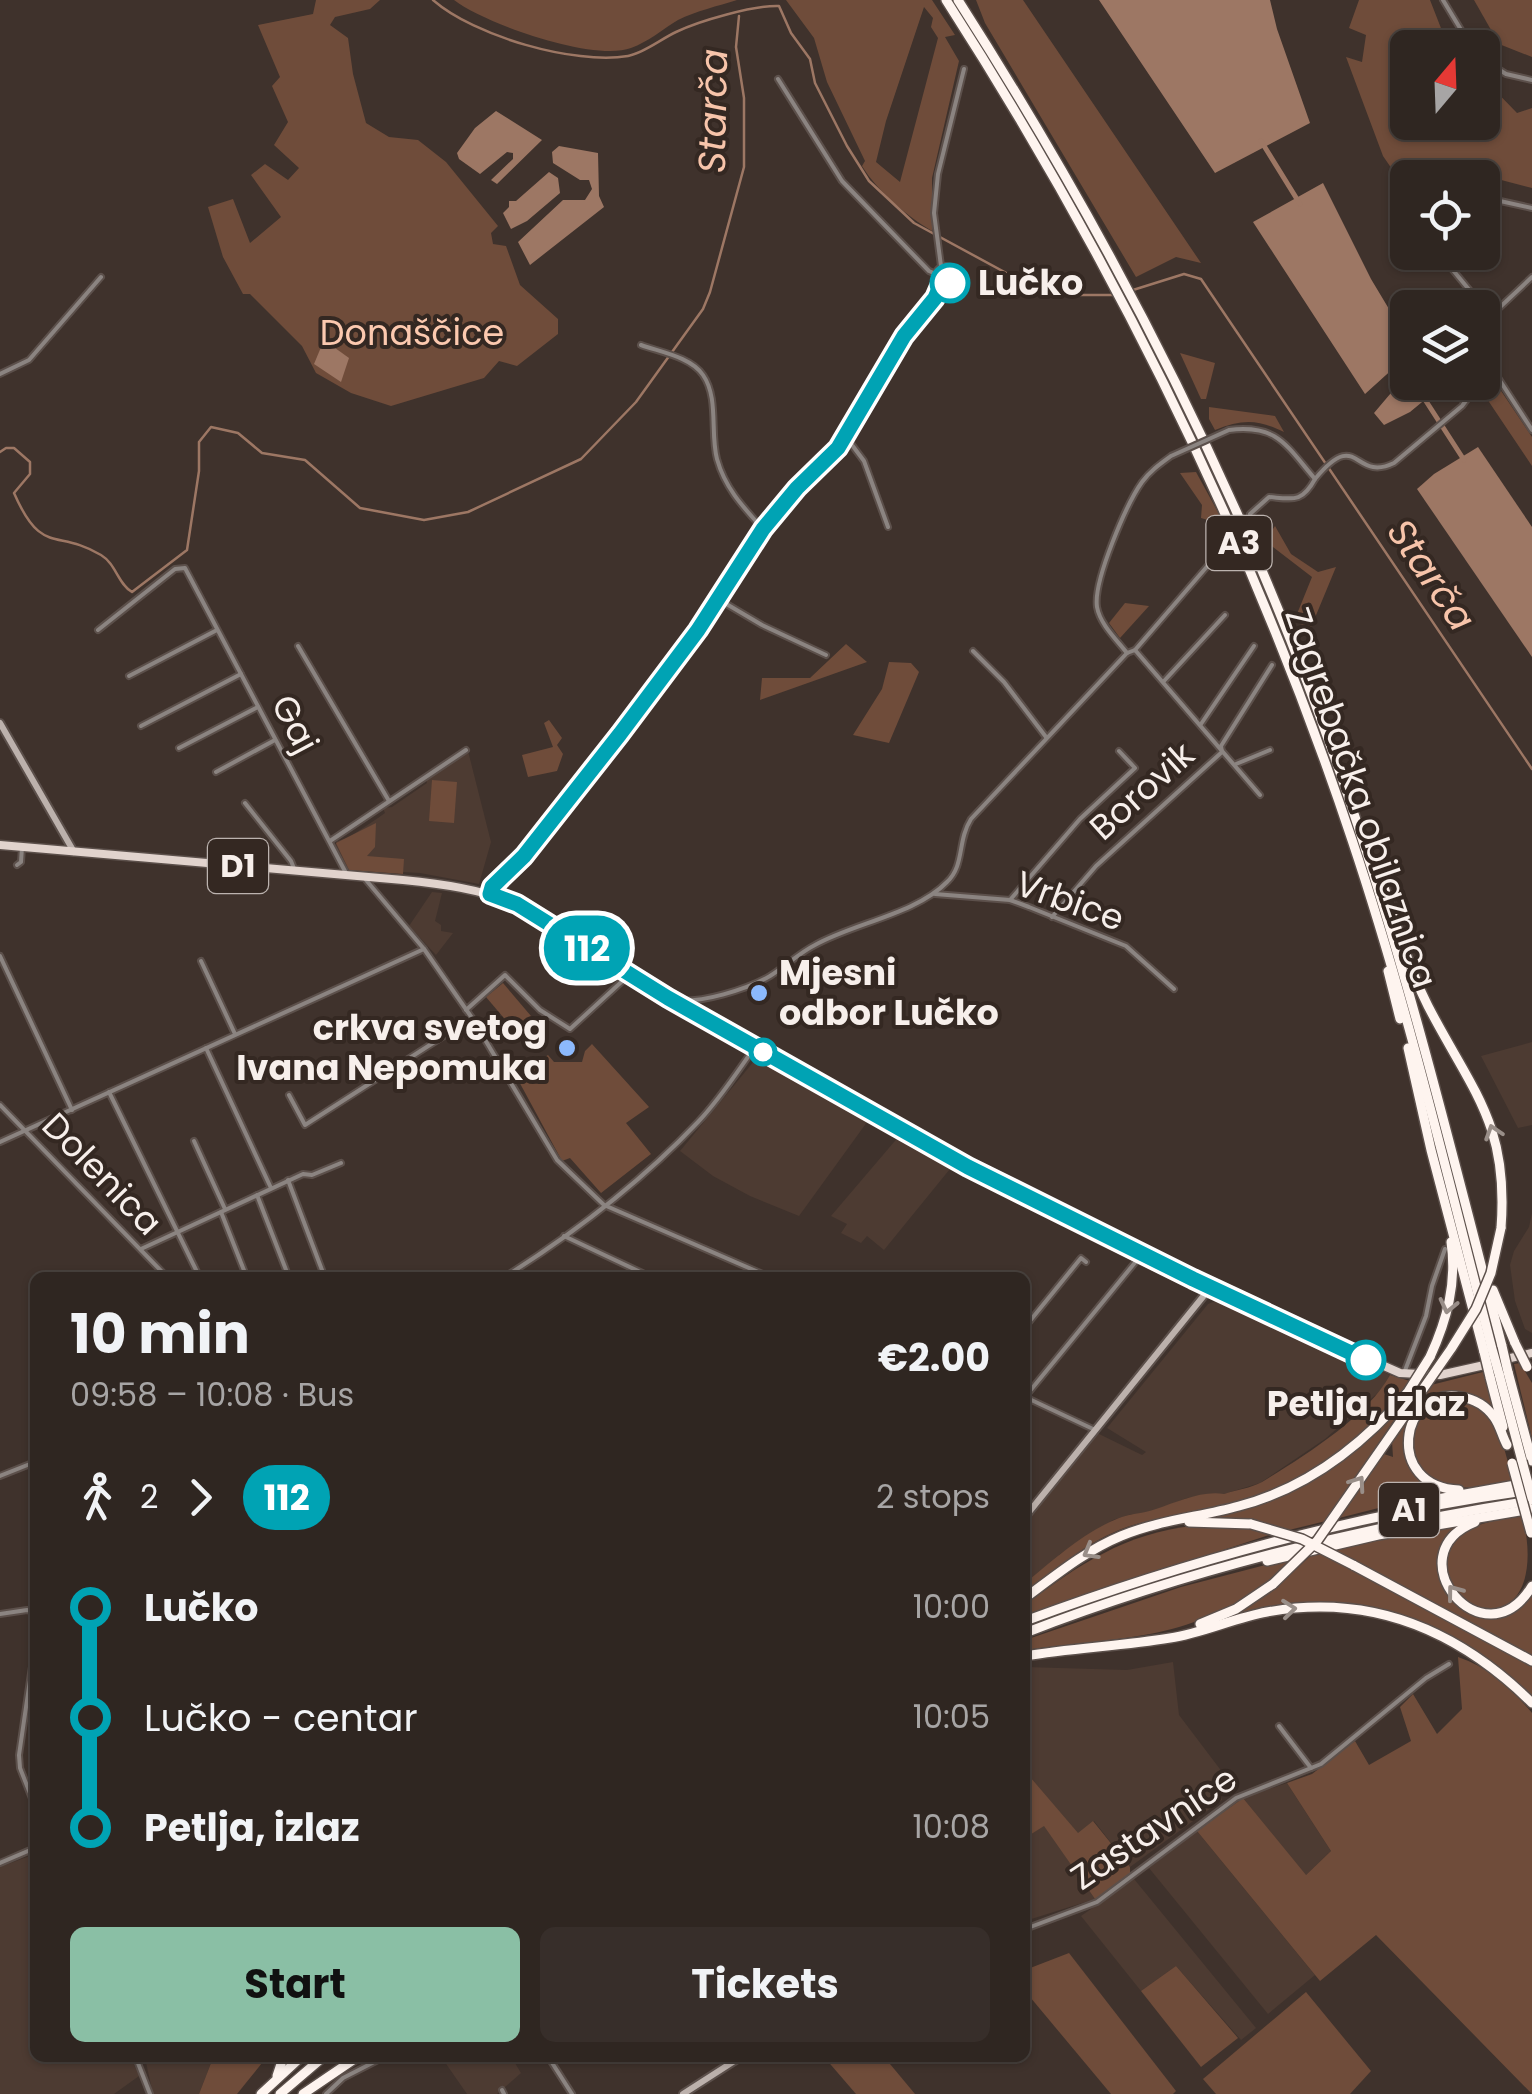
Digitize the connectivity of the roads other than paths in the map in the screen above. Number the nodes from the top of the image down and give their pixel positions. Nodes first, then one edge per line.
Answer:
1 (944, 0) edge
2 (958, 0) edge
3 (966, 0) edge
4 (1443, 0) edge
5 (1461, 30) edge
6 (988, 48) junction
7 (964, 69) dead end
8 (1500, 70) edge
9 (778, 78) dead end
10 (1532, 80) edge
11 (1500, 201) edge
12 (1532, 208) edge
13 (942, 266) junction
14 (1453, 270) edge
15 (936, 274) junction
16 (101, 277) dead end
17 (1532, 277) edge
18 (1118, 279) junction
19 (941, 284) junction
20 (1469, 290) edge
21 (1129, 301) junction
22 (1500, 306) edge
23 (641, 344) dead end
24 (0, 374) edge
25 (1500, 382) edge
26 (1466, 400) edge
27 (1532, 430) edge
28 (846, 437) junction
29 (1315, 479) junction
30 (1250, 514) dead end
31 (888, 528) dead end
32 (763, 529) junction
33 (1223, 548) dead end
34 (718, 600) junction
35 (1224, 615) dead end
36 (98, 630) dead end
37 (217, 630) junction
38 (298, 646) dead end
39 (1254, 646) dead end
40 (1135, 650) junction
41 (973, 652) dead end
42 (1126, 652) junction
43 (826, 654) dead end
44 (1272, 665) dead end
45 (240, 674) junction
46 (129, 676) dead end
47 (1164, 681) junction
48 (258, 707) junction
49 (0, 723) edge
50 (1201, 724) junction
51 (141, 726) dead end
52 (1046, 736) junction
53 (275, 740) junction
54 (1221, 746) junction
55 (180, 748) dead end
56 (466, 750) dead end
57 (1270, 750) dead end
58 (1118, 752) dead end
59 (1236, 764) junction
60 (216, 772) dead end
61 (1260, 794) dead end
62 (390, 801) junction
63 (245, 803) dead end
64 (330, 841) junction
65 (0, 845) edge
66 (22, 847) junction
67 (74, 852) junction
68 (1368, 858) junction
69 (17, 865) dead end
70 (294, 871) junction
71 (347, 875) junction
72 (363, 877) junction
73 (490, 894) junction
74 (935, 894) junction
75 (1010, 900) junction
76 (1052, 917) junction
77 (424, 949) junction
78 (1387, 953) junction
79 (0, 956) edge
80 (201, 961) dead end
81 (629, 975) junction
82 (1174, 988) dead end
83 (668, 998) junction
84 (707, 998) junction
85 (466, 1010) junction
86 (700, 1016) junction
87 (472, 1018) junction
88 (235, 1034) junction
89 (755, 1047) junction
90 (206, 1048) junction
91 (108, 1092) junction
92 (290, 1096) dead end
93 (0, 1105) edge
94 (72, 1110) junction
95 (25, 1130) junction
96 (194, 1141) dead end
97 (0, 1142) edge
98 (340, 1163) dead end
99 (288, 1180) junction
100 (271, 1188) junction
101 (257, 1195) junction
102 (604, 1205) junction
103 (1446, 1210) junction
104 (223, 1211) junction
105 (178, 1232) junction
106 (564, 1236) junction
107 (1474, 1236) junction
108 (1445, 1249) dead end
109 (141, 1250) junction
110 (1142, 1254) junction
111 (1086, 1262) dead end
112 (162, 1272) edge
113 (197, 1272) edge
114 (245, 1272) edge
115 (287, 1272) edge
116 (323, 1272) edge
117 (512, 1272) edge
118 (639, 1272) edge
119 (758, 1272) edge
120 (1210, 1288) junction
121 (1030, 1321) edge
122 (1493, 1349) junction
123 (1532, 1353) edge
124 (1529, 1371) edge
125 (1404, 1374) junction
126 (1499, 1374) junction
127 (1030, 1391) edge
128 (1030, 1399) edge
129 (1095, 1430) junction
130 (1507, 1445) junction
131 (1524, 1461) edge
132 (30, 1464) edge
133 (0, 1476) edge
134 (1511, 1485) junction
135 (1532, 1486) edge
136 (1532, 1500) edge
137 (1532, 1510) edge
138 (1030, 1511) edge
139 (1140, 1530) junction
140 (1531, 1535) edge
141 (1228, 1554) junction
142 (1234, 1564) junction
143 (1532, 1586) edge
144 (1030, 1594) edge
145 (30, 1611) edge
146 (0, 1614) edge
147 (1030, 1620) edge
148 (1030, 1631) edge
149 (1160, 1639) junction
150 (1030, 1655) edge
151 (1532, 1660) edge
152 (1449, 1664) dead end
153 (30, 1678) edge
154 (1532, 1704) edge
155 (1279, 1726) dead end
156 (1311, 1768) junction
157 (30, 1793) edge
158 (30, 1850) edge
159 (0, 1863) edge
160 (1030, 1926) edge
161 (138, 2062) edge
162 (282, 2062) edge
163 (295, 2062) edge
164 (317, 2062) edge
165 (350, 2062) edge
166 (374, 2062) edge
167 (552, 2062) edge
168 (733, 2062) edge
169 (276, 2079) junction
170 (150, 2094) edge
171 (261, 2094) edge
172 (280, 2094) edge
173 (303, 2094) edge
174 (326, 2094) edge
175 (572, 2094) edge
176 (683, 2094) edge

1 - 18 highway, Zagrebačka obilaznica / A3
2 - 6 highway, Zagrebačka obilaznica / A3
3 - 6 highway
4 - 5 street
6 - 18 highway, Zagrebačka obilaznica / A3
7 - 13 street
8 - 10 street
9 - 15 street
11 - 12 street
13 - 15 street
13 - 19 street
14 - 20 street
15 - 19 street
16 - 24 street
17 - 22 street
18 - 21 highway, Zagrebačka obilaznica / A3
19 - 28 street
21 - 68 highway, Zagrebačka obilaznica / A3
21 - 78 highway, Zagrebačka obilaznica / A3
23 - 32 street
25 - 27 street
26 - 29 street
28 - 31 street
28 - 32 street
29 - 30 street
29 - 42 street, bridge
32 - 34 street
33 - 40 street
34 - 43 street
34 - 73 street
35 - 47 street
36 - 37 street, Gaj
37 - 45 street, Gaj
37 - 46 street
38 - 62 street, Gaj
39 - 50 street
40 - 42 street
40 - 47 street
41 - 52 street
42 - 52 street
44 - 54 street, Borovik
45 - 48 street, Gaj
45 - 51 street
47 - 50 street
48 - 53 street, Gaj
48 - 55 street
49 - 67 main road
50 - 54 street
52 - 74 street
53 - 60 street
53 - 64 street, Gaj
54 - 59 street
54 - 76 street, Borovik
56 - 62 street
57 - 59 street
58 - 75 street
59 - 61 street
62 - 64 street
63 - 70 street
64 - 71 street, Gaj
65 - 66 main road, D1
66 - 67 main road, D1
66 - 69 street
67 - 70 main road, D1
68 - 107 highway, Zagrebačka obilaznica / A3
149 -> 68 highway, bridge
70 - 71 main road, D1
71 - 72 main road, D1
72 - 73 main road, D1
72 - 77 street
73 - 81 main road, D1
74 - 75 street, Vrbice
74 - 84 street
75 - 76 street, Vrbice
76 - 82 street, Vrbice
77 - 85 street
77 - 88 street
78 - 103 highway
78 - 122 highway, Zagrebačka obilaznica / A3
79 - 94 street
80 - 88 street
81 - 83 main road, D1
81 - 85 street
83 - 84 street
83 - 86 main road, D1
84 - 86 street
85 - 87 street
86 - 89 main road, D1
87 - 92 street
87 - 102 street
88 - 90 street
89 - 102 street
89 - 110 main road, D1
90 - 91 street
90 - 100 street
91 - 94 street
91 - 105 street
93 - 95 street, Dolenica
94 - 95 street
95 - 97 street
95 - 109 street, Dolenica
96 - 104 street
98 - 99 street
99 - 100 street
99 - 116 street
100 - 101 street
101 - 104 street
101 - 115 street
102 - 106 street
102 - 119 street
103 - 122 highway
103 -> 139 highway, bridge
104 - 105 street
104 - 114 street
105 - 109 street
105 - 113 street
106 - 117 street
106 - 118 street
107 - 122 highway, Zagrebačka obilaznica / A3
107 - 124 highway, bridge
108 - 125 street
109 - 112 street, Dolenica
110 - 120 main road, D1
110 - 127 street
111 - 121 street
120 - 125 main road, D1
120 - 129 main road
122 - 126 highway, Zagrebačka obilaznica / A3, bridge
122 - 126 highway, bridge
123 - 125 main road, D1
126 - 130 highway
126 - 131 highway, Zagrebačka obilaznica / A3
128 - 129 street
129 - 138 main road
130 - 131 highway
130 - 134 highway
131 - 136 highway, Zagrebačka obilaznica / A3, bridge
131 - 140 highway, bridge
132 - 133 street
134 - 135 highway
134 - 141 highway
135 - 141 highway, A1
136 - 142 highway, A1
137 - 142 highway
143 -> 137 highway
139 -> 144 highway
139 - 151 highway, bridge
141 - 147 highway, A1
142 - 148 highway, A1
145 - 146 street
149 - 150 highway
149 -> 154 highway
152 - 156 street, Zastavnice
153 - 157 street
155 - 156 street
156 - 160 street, Zastavnice
158 - 159 street
161 - 170 street
162 - 169 highway
163 - 169 highway
164 - 172 highway
165 - 173 highway
166 - 174 street
167 - 175 street
168 - 176 main road
169 - 171 highway

